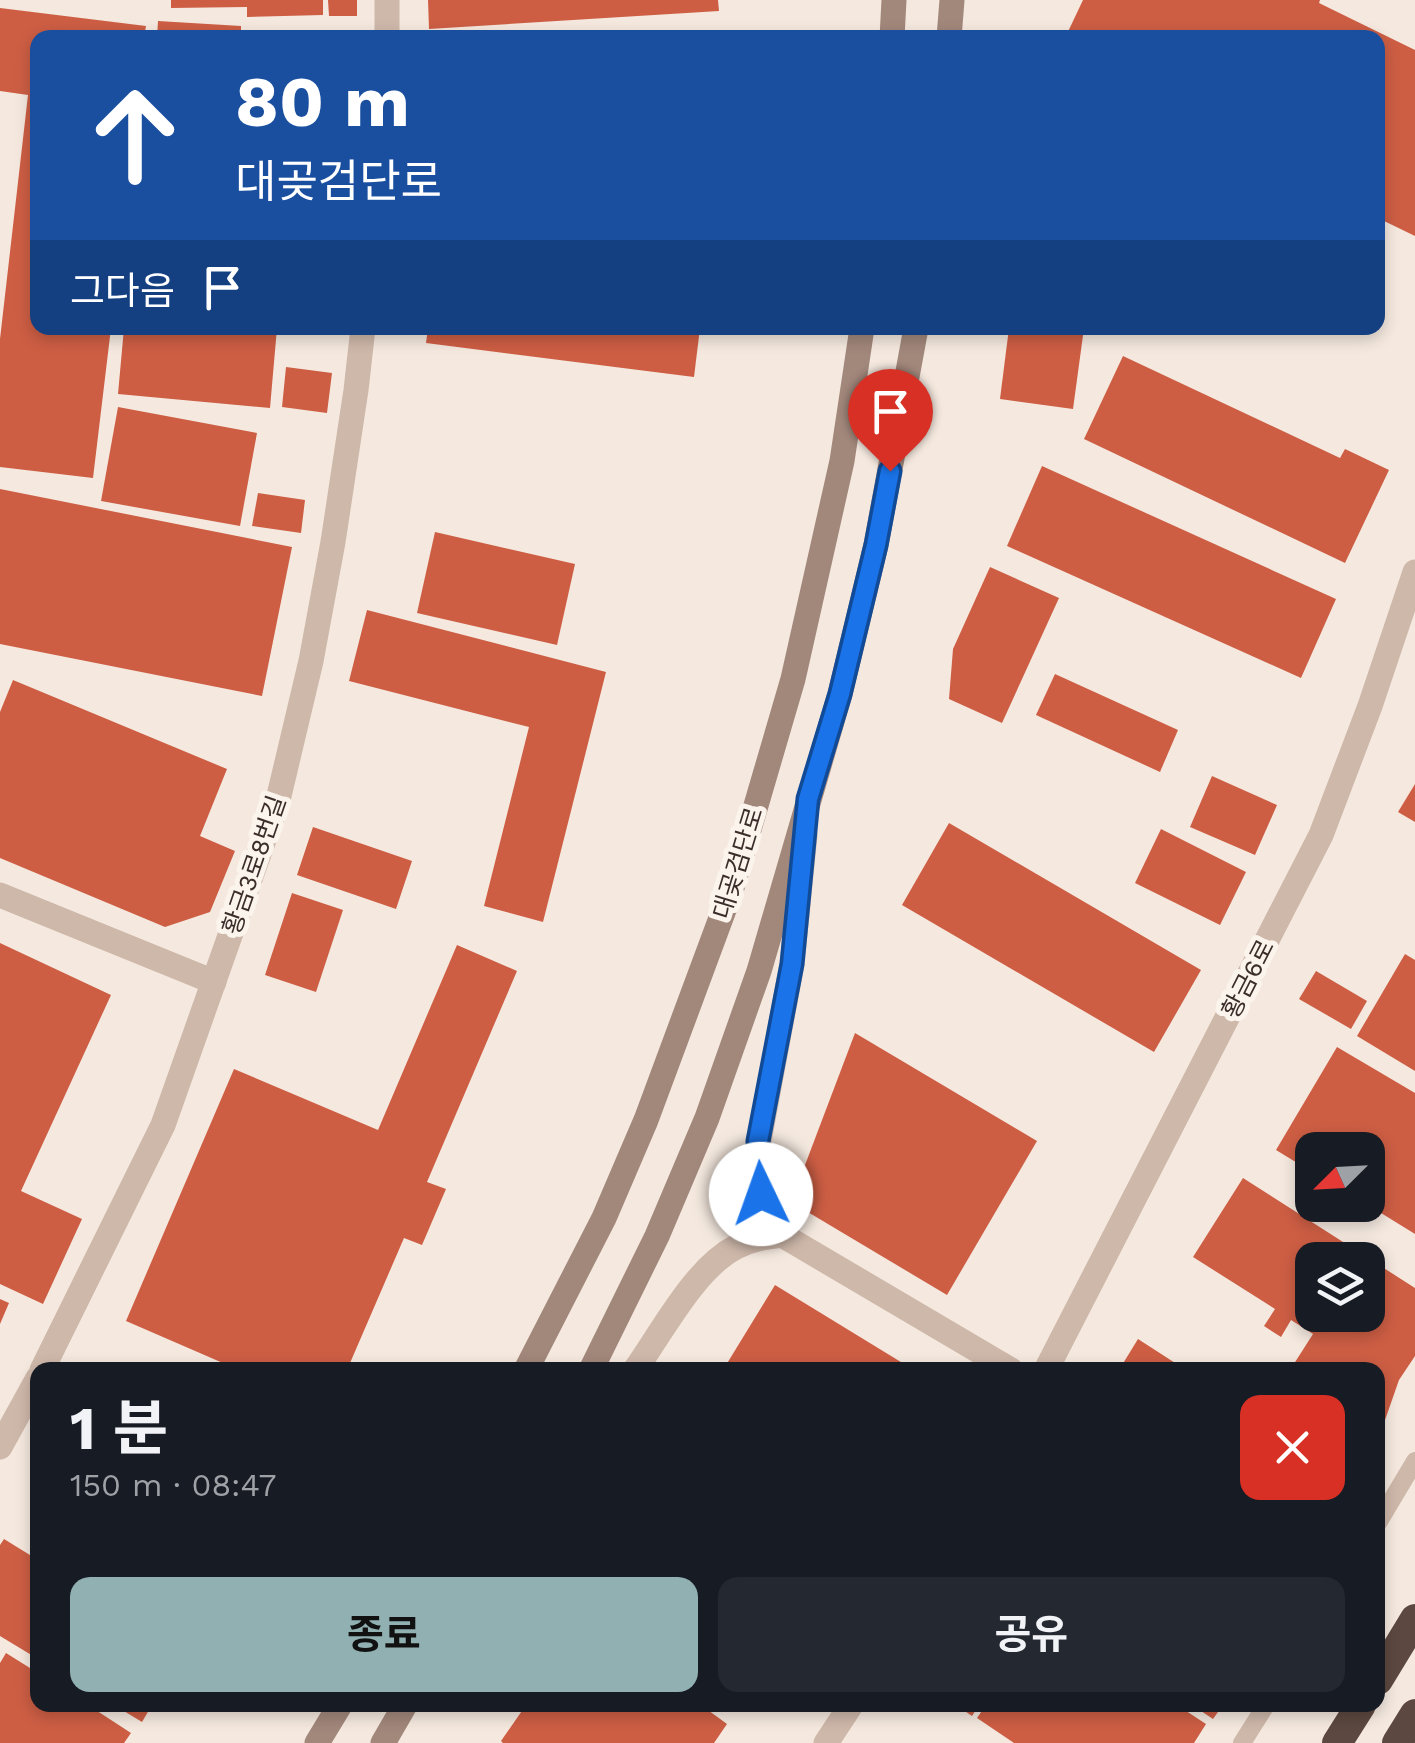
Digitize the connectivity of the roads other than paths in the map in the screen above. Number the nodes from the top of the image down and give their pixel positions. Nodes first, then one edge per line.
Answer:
1 (387, 0) edge
2 (894, 0) edge
3 (952, 0) edge
4 (387, 30) edge
5 (892, 30) edge
6 (950, 30) edge
7 (362, 335) edge
8 (861, 335) edge
9 (915, 335) edge
10 (1415, 572) edge
11 (808, 799) junction
12 (0, 894) edge
13 (214, 982) junction
14 (782, 1235) junction
15 (46, 1362) edge
16 (530, 1362) edge
17 (595, 1362) edge
18 (640, 1362) edge
19 (997, 1362) edge
20 (1050, 1362) edge
21 (30, 1393) edge
22 (0, 1447) edge
23 (1415, 1461) edge
24 (1385, 1511) edge
25 (1415, 1619) edge
26 (1385, 1668) edge
27 (336, 1712) edge
28 (402, 1712) edge
29 (846, 1712) edge
30 (1262, 1712) edge
31 (1358, 1712) edge
32 (1415, 1714) edge
33 (318, 1743) edge
34 (383, 1743) edge
35 (826, 1743) edge
36 (1242, 1743) edge
37 (1338, 1743) edge
38 (1398, 1743) edge

1 - 4 street
2 - 5 main road
3 - 6 main road
7 - 13 street, 황금3로8번길
8 - 16 main road, 대곶검단로
9 - 11 main road, 대곶검단로
10 - 20 street, 황금6로
11 - 14 street
11 - 17 main road, 대곶검단로
12 - 13 street
13 - 15 street, 황금3로8번길
14 - 18 street
14 - 19 street
21 - 22 street
23 - 24 lane
25 - 26 highway
27 - 33 main road
28 - 34 main road
29 - 35 street
30 - 36 lane
31 - 37 highway
32 - 38 highway

